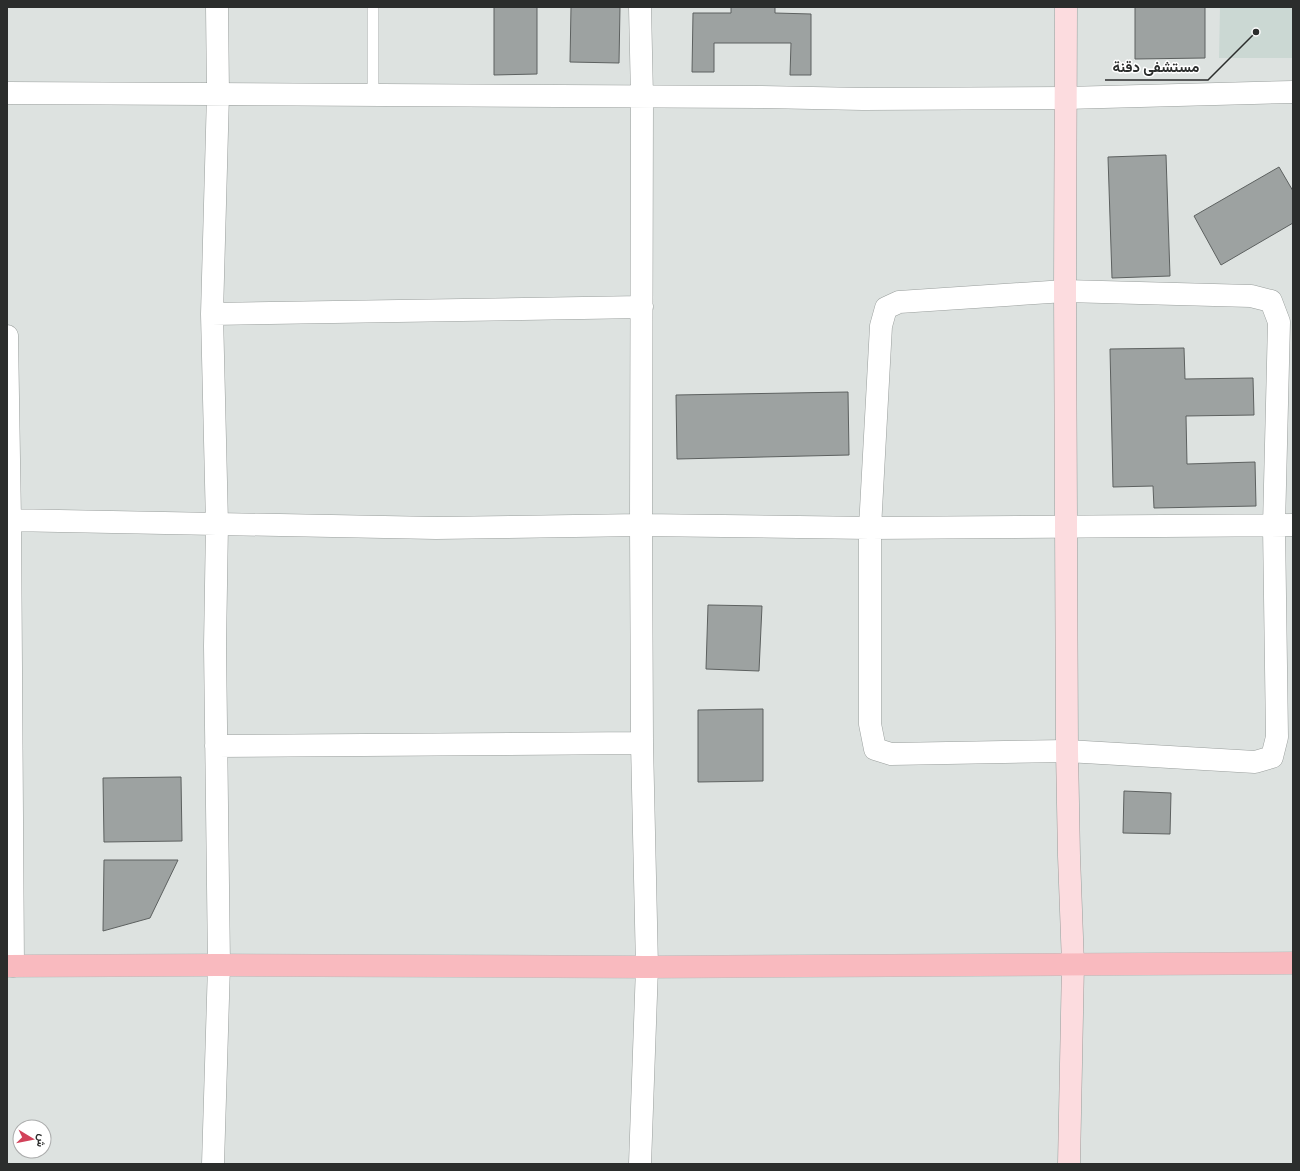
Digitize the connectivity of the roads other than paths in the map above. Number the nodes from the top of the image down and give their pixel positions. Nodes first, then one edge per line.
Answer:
1 (217, 7) edge
2 (373, 7) edge
3 (640, 7) edge
4 (1066, 7) edge
5 (1293, 92) edge
6 (7, 93) edge
7 (218, 94) junction
8 (372, 95) junction
9 (642, 97) junction
10 (1066, 98) junction
11 (1065, 291) junction
12 (642, 307) junction
13 (212, 314) junction
14 (7, 336) edge
15 (8, 520) edge
16 (217, 524) junction
17 (641, 525) junction
18 (1283, 525) edge
19 (1066, 527) junction
20 (870, 528) junction
21 (642, 743) junction
22 (216, 746) junction
23 (1067, 751) junction
24 (1293, 963) edge
25 (1073, 964) junction
26 (219, 965) junction
27 (10, 966) edge
28 (647, 967) junction
29 (213, 1164) edge
30 (640, 1164) edge
31 (1069, 1164) edge

1 - 7 street
2 - 8 lane
3 - 9 street
4 - 10 street
5 - 10 street
6 - 7 street
7 - 8 street
7 - 13 street
8 - 9 street
9 - 10 street
9 - 12 street
10 - 11 street
11 - 18 street
11 - 19 street
11 - 20 street
12 - 13 street
12 - 17 street
13 - 16 street
14 - 15 street
15 - 16 street
15 - 27 street
16 - 17 street
16 - 22 street
17 - 20 street
17 - 21 street
18 - 19 street
18 - 23 street
19 - 20 street
19 - 23 street
20 - 23 street
21 - 22 street
21 - 28 street
22 - 26 street
23 - 25 street
24 - 25 main road
25 - 28 main road
25 - 31 street
26 - 27 main road
26 - 28 main road
26 - 29 street
28 - 30 street

